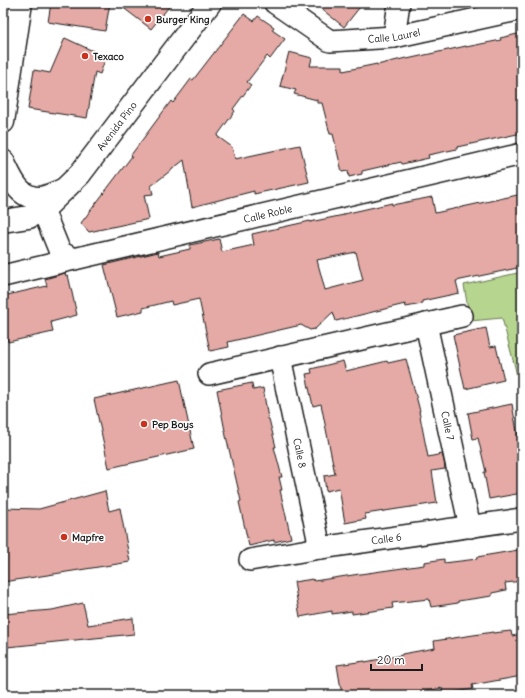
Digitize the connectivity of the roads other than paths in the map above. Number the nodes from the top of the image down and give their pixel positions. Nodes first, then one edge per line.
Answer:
1 (21, 3) edge
2 (210, 3) edge
3 (275, 3) edge
4 (400, 3) edge
5 (522, 10) edge
6 (394, 37) junction
7 (3, 122) edge
8 (522, 154) edge
9 (3, 161) edge
10 (64, 190) junction
11 (43, 210) junction
12 (3, 221) edge
13 (74, 259) junction
14 (3, 276) edge
15 (462, 316) dead end
16 (426, 324) junction
17 (280, 357) junction
18 (209, 374) dead end
19 (522, 519) edge
20 (470, 527) junction
21 (320, 548) junction
22 (250, 560) dead end

1 - 7 main road
2 - 10 main road, Avenida Pino
3 - 6 street, Calle Laurel
4 - 6 street
5 - 6 street, Calle Laurel
8 - 13 street, Calle Roble
9 - 10 main road
10 - 11 main road, Avenida Pino
11 - 12 main road, Avenida Pino
11 - 13 street
13 - 14 street, Calle Roble
15 - 16 street
16 - 17 street
16 - 20 street, Calle 7
17 - 18 street
17 - 21 street, Calle 8
19 - 20 street, Calle 6
20 - 21 street, Calle 6
21 - 22 street, Calle 6

